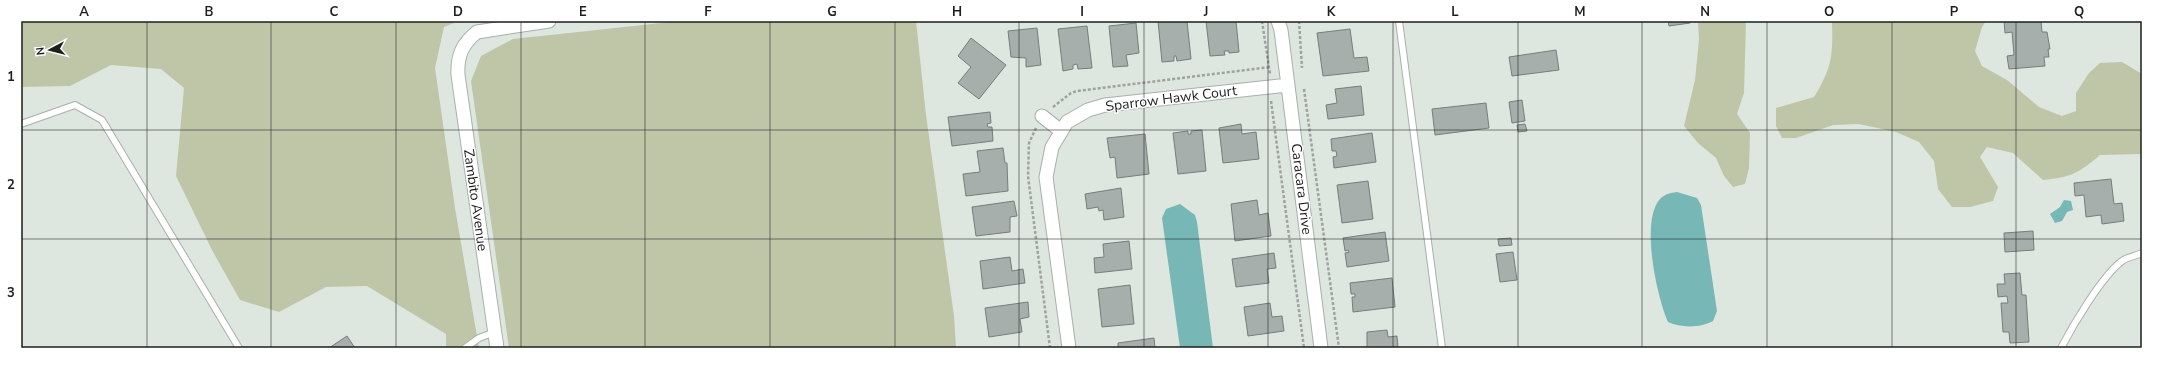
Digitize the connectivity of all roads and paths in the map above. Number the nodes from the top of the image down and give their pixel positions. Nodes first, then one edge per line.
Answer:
1 (549, 21) edge
2 (1262, 21) edge
3 (1299, 21) edge
4 (1399, 21) edge
5 (1281, 24) edge
6 (1270, 67) junction
7 (1302, 70) dead end
8 (1304, 84) dead end
9 (1288, 85) junction
10 (1271, 86) junction
11 (1042, 116) junction
12 (21, 124) edge
13 (1062, 131) junction
14 (2142, 253) edge
15 (495, 332) junction
16 (239, 348) edge
17 (465, 348) edge
18 (498, 348) edge
19 (1050, 348) edge
20 (1069, 348) edge
21 (1304, 348) edge
22 (1321, 348) edge
23 (1339, 348) edge
24 (1442, 348) edge
25 (2060, 348) edge

1 - 15 street, Zambito Avenue
2 - 6 path
3 - 7 path
4 - 24 lane
5 - 9 street, Caracara Drive
6 - 10 path
6 - 11 path
8 - 23 path
9 - 10 street, Sparrow Hawk Court
9 - 22 street, Caracara Drive
10 - 13 street, Sparrow Hawk Court
10 - 21 path
11 - 13 street
11 - 19 path
12 - 16 lane
13 - 20 street, Sparrow Hawk Court
14 - 25 lane
15 - 17 lane
15 - 18 street, Zambito Avenue

